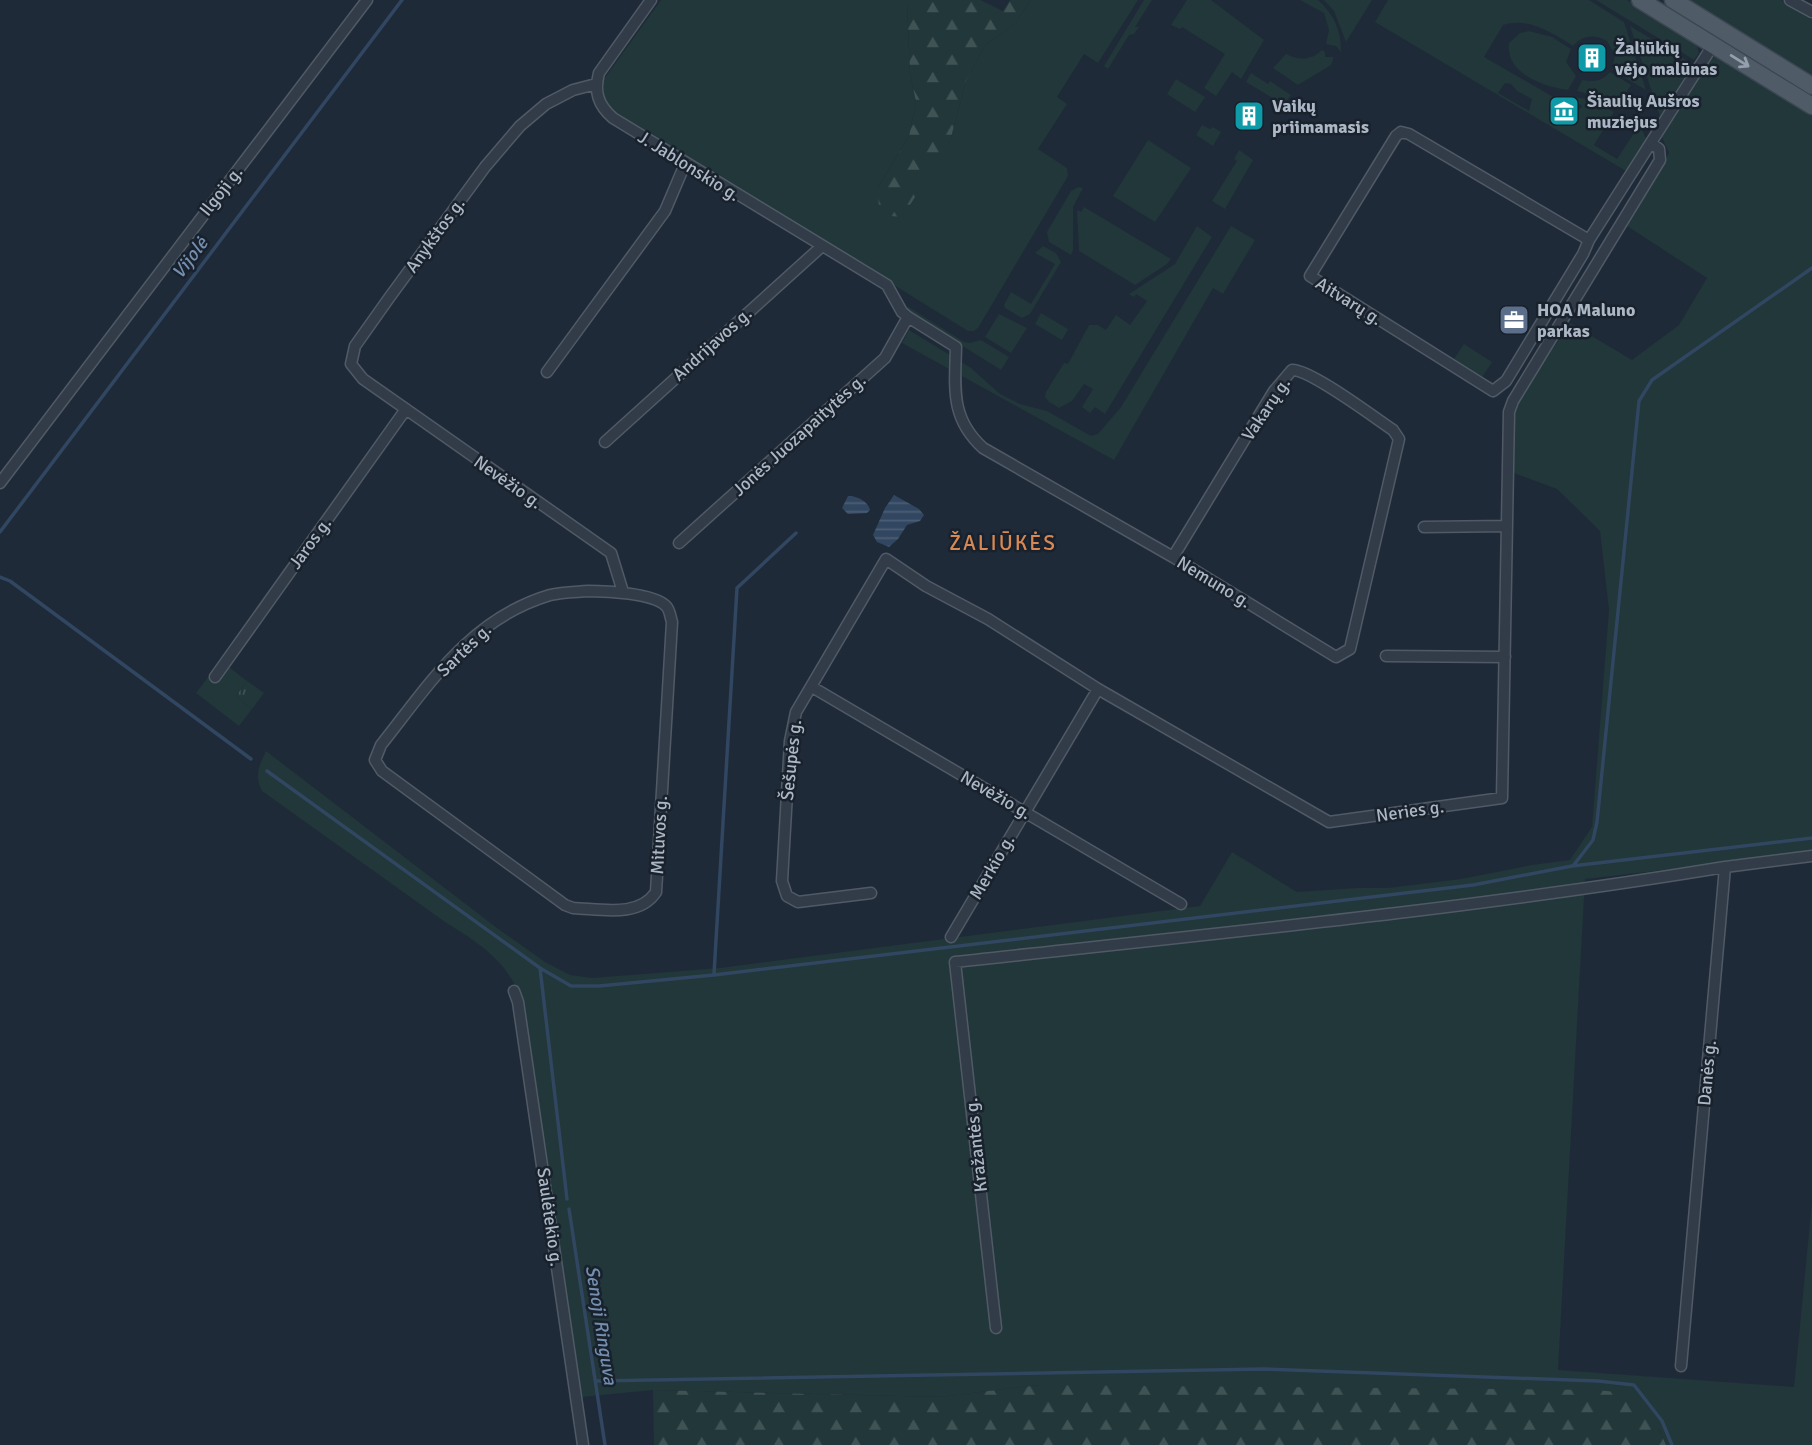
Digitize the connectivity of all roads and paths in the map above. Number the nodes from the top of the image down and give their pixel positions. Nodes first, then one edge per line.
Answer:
1 (366, 0) edge
2 (651, 0) edge
3 (1640, 0) edge
4 (1673, 0) edge
5 (1790, 0) edge
6 (1812, 12) edge
7 (1713, 45) junction
8 (596, 84) junction
9 (1812, 86) edge
10 (1812, 106) edge
11 (1651, 143) junction
12 (685, 164) junction
13 (1589, 240) junction
14 (821, 247) junction
15 (908, 317) junction
16 (547, 372) dead end
17 (406, 409) junction
18 (1399, 439) joint
19 (605, 442) dead end
20 (0, 483) edge
21 (1506, 526) junction
22 (1423, 527) dead end
23 (679, 543) dead end
24 (1173, 557) junction
25 (623, 592) junction
26 (956, 601) joint
27 (669, 608) joint
28 (1386, 656) dead end
29 (1505, 657) junction
30 (215, 677) dead end
31 (812, 687) junction
32 (1098, 689) junction
33 (375, 760) joint
34 (1024, 812) junction
35 (1812, 856) edge
36 (1724, 867) junction
37 (871, 893) dead end
38 (1181, 904) dead end
39 (951, 937) dead end
40 (514, 991) dead end
41 (996, 1328) dead end
42 (1681, 1366) dead end
43 (583, 1445) edge

1 - 20 street, Ilgoji g.
2 - 8 street
3 - 7 main road
4 - 9 main road
5 - 6 street
7 -> 10 main road
7 - 11 street, Aitvarų g.
8 - 12 street, J. Jablonskio g.
8 - 17 street, Anykštos g.
11 - 13 street, Aitvarų g.
11 - 21 street, Neries g.
12 - 14 street, J. Jablonskio g.
12 - 16 street
13 - 13 street, Aitvarų g.
14 - 15 street, J. Jablonskio g.
14 - 19 street, Andrijavos g.
15 - 23 street, Jonės Juozapaitytės g.
15 - 24 street, Nemuno g.
17 - 25 street, Nevėžio g.
17 - 30 street, Jaros g.
18 - 24 street, Vakarų g.
18 - 24 street, Nemuno g.
21 - 22 street
21 - 29 street, Neries g.
25 - 27 street, Sartės g.
25 - 33 street, Sartės g.
26 - 31 street, Šešupės g.
26 - 32 street, Neries g.
27 - 33 street, Mituvos g.
28 - 29 street
29 - 32 street, Neries g.
31 - 34 street, Nevėžio g.
31 - 37 street, Šešupės g.
32 - 34 street, Merkio g.
34 - 38 street, Nevėžio g.
34 - 39 street, Merkio g.
35 - 36 street
36 - 41 street, Kražantės g.
36 - 42 street, Danės g.
40 - 43 street, Saulėtekio g.

